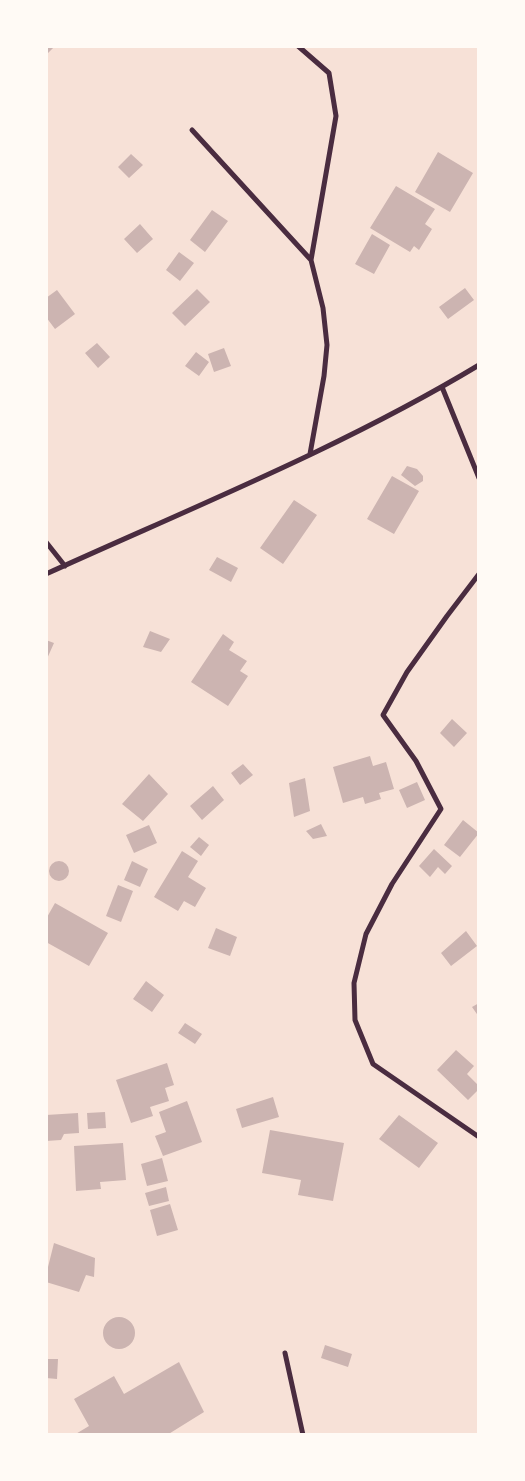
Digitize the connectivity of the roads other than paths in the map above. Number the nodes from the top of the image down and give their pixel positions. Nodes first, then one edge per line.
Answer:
1 (298, 46) edge
2 (192, 130) dead end
3 (311, 260) junction
4 (479, 365) edge
5 (442, 387) junction
6 (310, 454) junction
7 (479, 478) edge
8 (46, 542) edge
9 (65, 566) junction
10 (46, 574) edge
11 (479, 574) edge
12 (479, 1137) edge
13 (285, 1353) dead end
14 (303, 1435) edge

1 - 3 street
2 - 3 street
3 - 6 street
4 - 5 street
5 - 6 street
5 - 7 street
6 - 9 street
8 - 9 street
9 - 10 street
11 - 12 street
13 - 14 street

